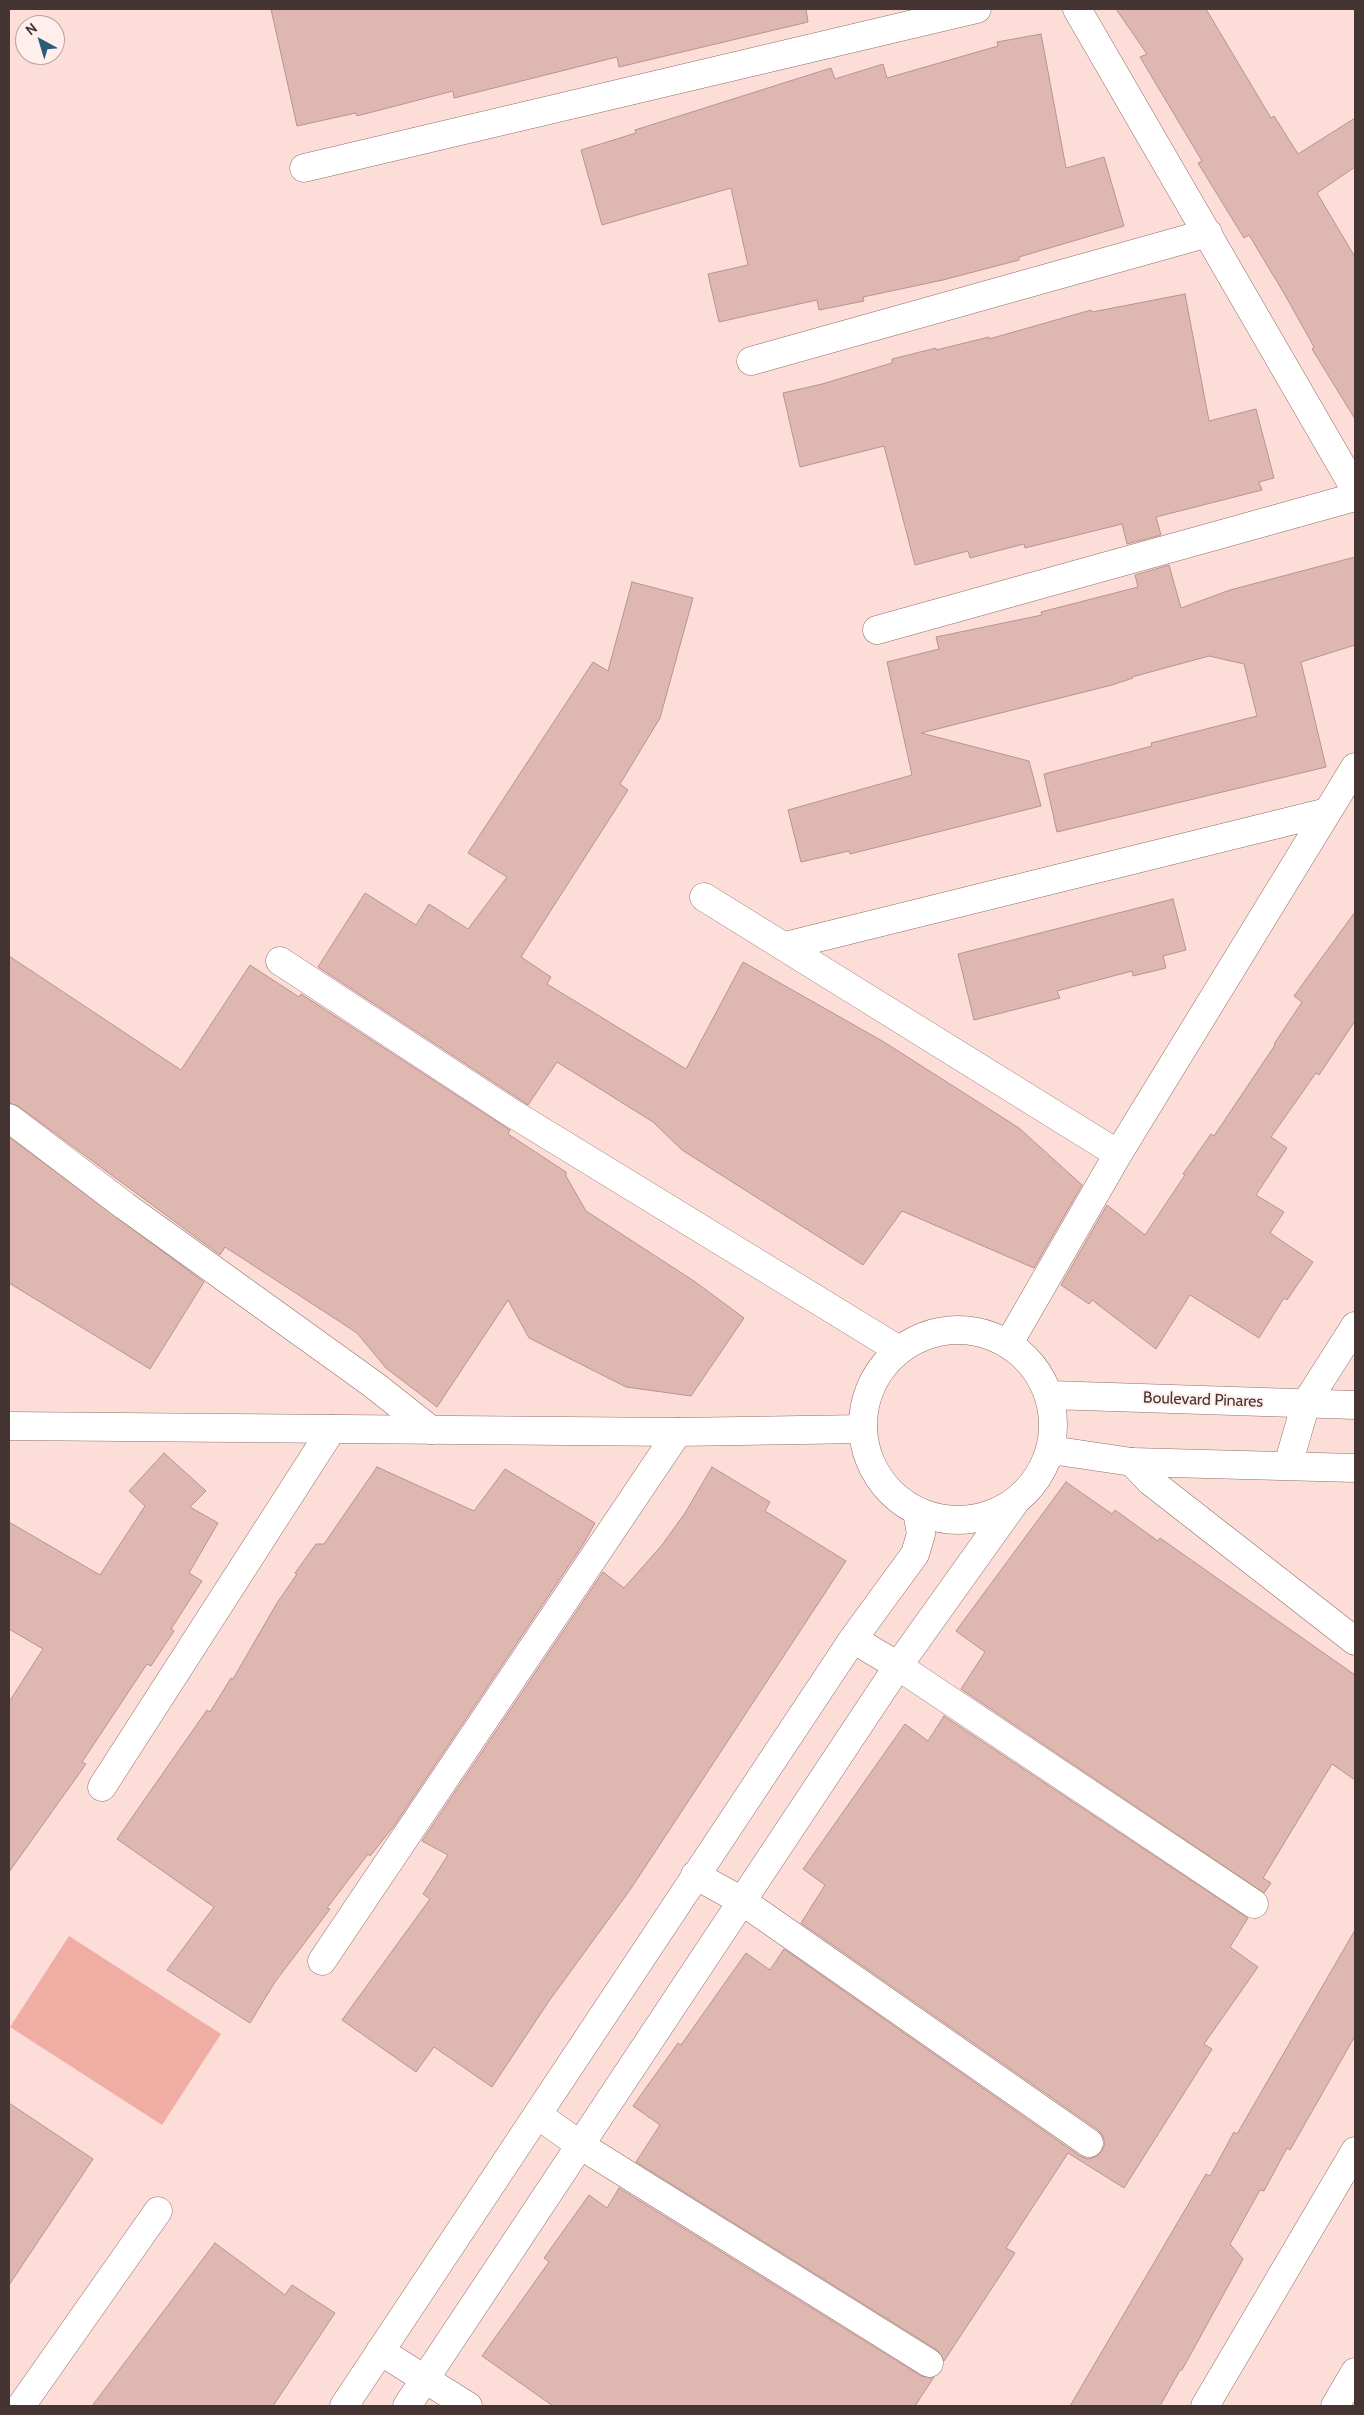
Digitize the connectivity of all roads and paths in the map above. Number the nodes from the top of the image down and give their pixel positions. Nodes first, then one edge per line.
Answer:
1 (977, 9) edge
2 (1077, 9) edge
3 (304, 168) dead end
4 (1208, 233) junction
5 (751, 361) dead end
6 (1355, 489) edge
7 (1355, 497) edge
8 (877, 630) dead end
9 (1355, 767) edge
10 (1327, 812) junction
11 (704, 897) dead end
12 (785, 946) junction
13 (280, 961) dead end
14 (9, 1118) edge
15 (1118, 1154) junction
16 (1355, 1326) edge
17 (1009, 1343) junction
18 (899, 1350) junction
19 (1050, 1395) junction
20 (1306, 1403) junction
21 (1355, 1404) edge
22 (9, 1426) edge
23 (332, 1429) junction
24 (863, 1429) junction
25 (431, 1430) junction
26 (678, 1432) junction
27 (1051, 1450) junction
28 (1132, 1462) junction
29 (1288, 1465) junction
30 (1355, 1468) edge
31 (1015, 1502) junction
32 (916, 1512) junction
33 (853, 1639) junction
34 (1355, 1641) edge
35 (898, 1666) junction
36 (102, 1787) dead end
37 (695, 1875) junction
38 (742, 1901) junction
39 (1254, 1904) dead end
40 (322, 1961) dead end
41 (538, 2115) junction
42 (1089, 2143) dead end
43 (580, 2145) junction
44 (1355, 2151) edge
45 (158, 2211) dead end
46 (380, 2351) junction
47 (929, 2363) dead end
48 (1355, 2372) edge
49 (425, 2378) junction
50 (21, 2406) edge
51 (344, 2406) edge
52 (407, 2406) edge
53 (468, 2406) edge
54 (1205, 2406) edge
55 (1335, 2406) edge

1 - 3 street
2 - 4 street
4 - 5 street
4 - 6 street
7 - 8 street
9 - 10 street
10 - 12 street
10 - 15 street
11 - 12 street
12 - 15 street
13 - 18 street
14 - 25 street
15 - 17 street
16 - 20 street
17 - 18 street
17 - 19 street
18 - 24 street
19 - 20 street, Boulevard Pinares
19 - 27 street
20 - 21 street, Boulevard Pinares
20 - 29 street
22 - 23 street
23 - 25 street
23 - 36 street
24 - 26 street
24 - 32 street
25 - 26 street
26 - 40 street
27 - 28 street
27 - 31 street
28 - 29 street
28 - 34 street
29 - 30 street
31 - 32 street
31 - 35 street
32 - 33 street
33 - 35 street
33 - 37 street
35 - 38 street
35 - 39 street
37 - 38 street
37 - 41 street
38 - 42 street
38 - 43 street
41 - 43 street
41 - 46 street
43 - 47 street
43 - 49 street
44 - 54 street
45 - 50 street
46 - 49 street
46 - 51 street
48 - 55 street
49 - 52 street
49 - 53 street

